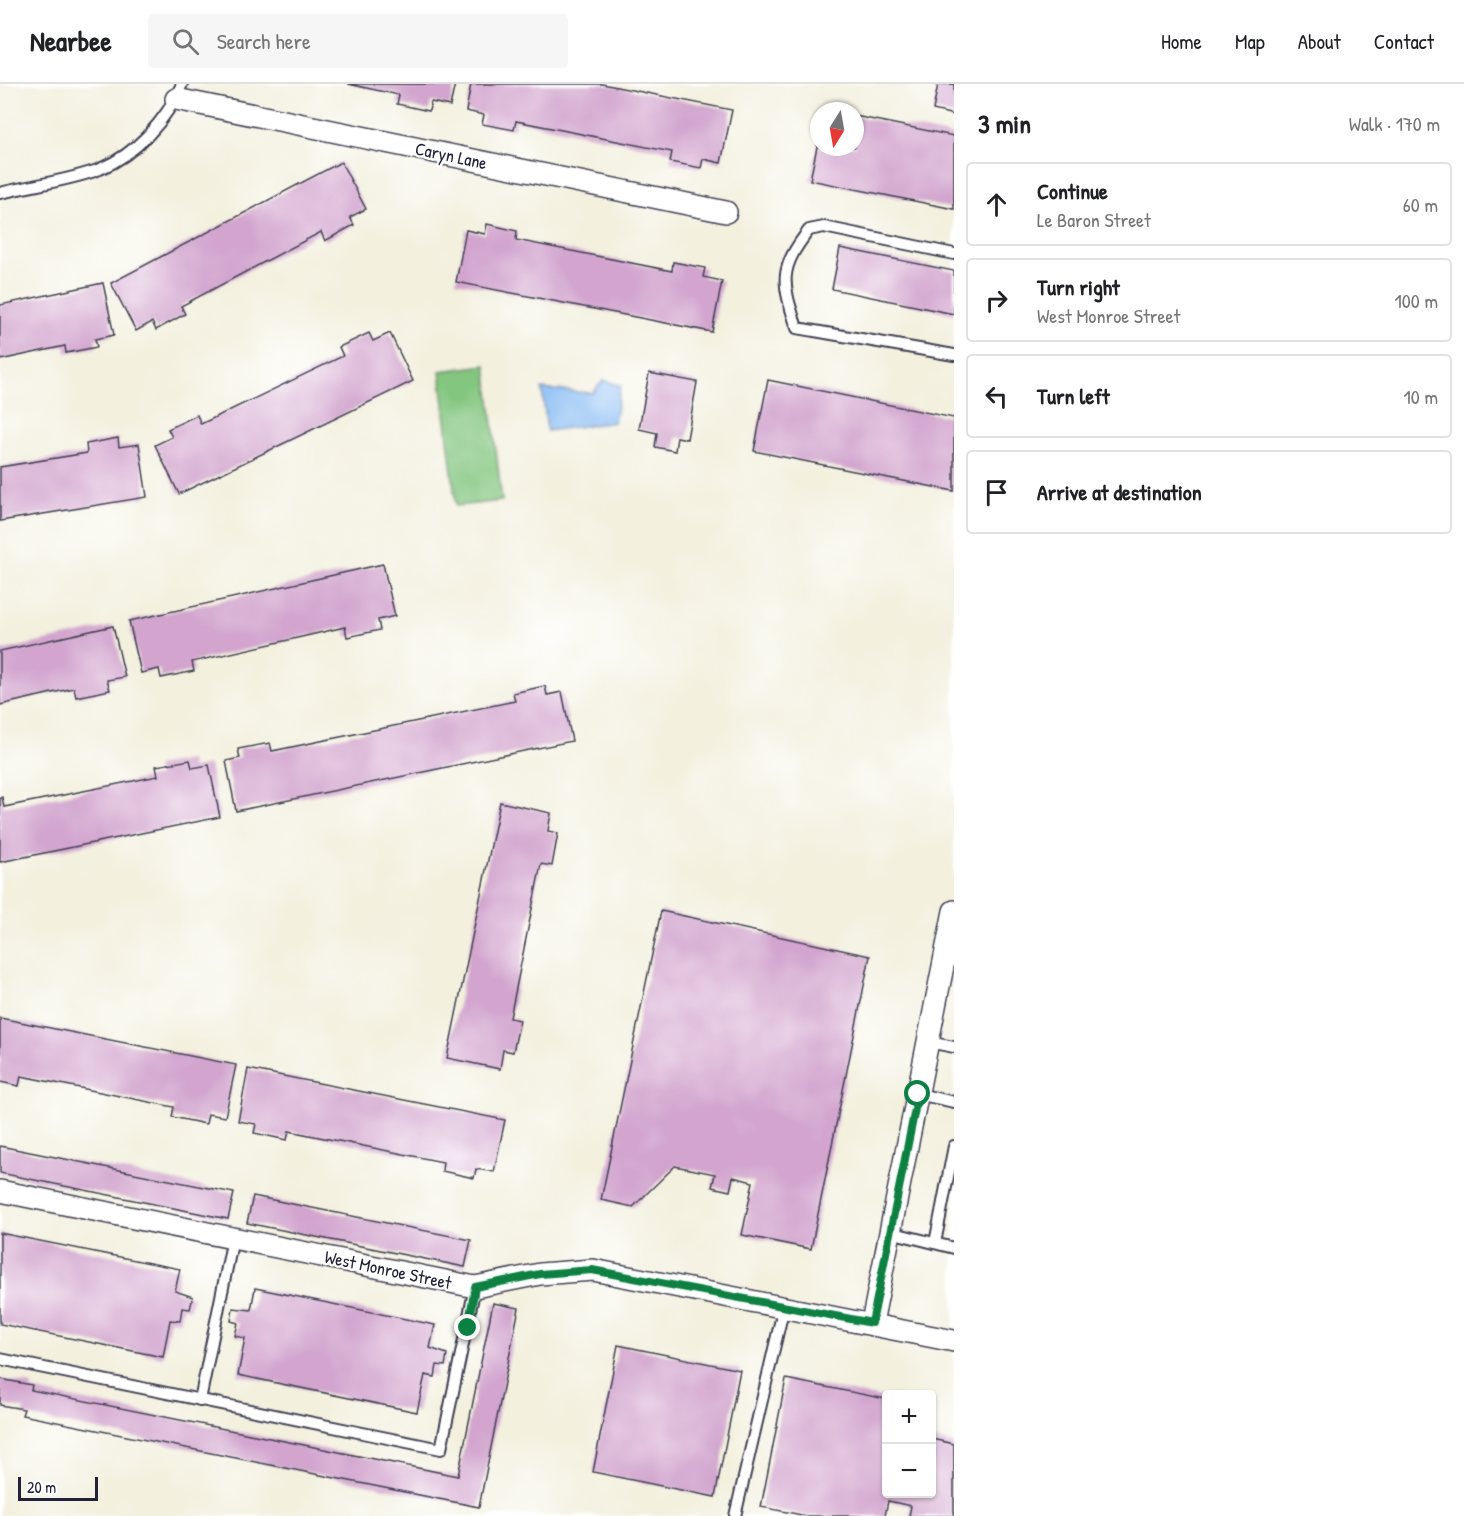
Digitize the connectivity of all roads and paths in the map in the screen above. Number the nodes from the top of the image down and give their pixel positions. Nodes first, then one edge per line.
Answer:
1 (179, 91) edge
2 (0, 193) edge
3 (726, 212) dead end
4 (954, 254) edge
5 (954, 355) edge
6 (953, 919) edge
7 (928, 1042) junction
8 (954, 1047) edge
9 (918, 1094) junction
10 (954, 1102) edge
11 (954, 1146) edge
12 (0, 1191) edge
13 (890, 1232) junction
14 (233, 1238) junction
15 (935, 1243) junction
16 (954, 1248) edge
17 (475, 1287) junction
18 (784, 1306) junction
19 (872, 1323) junction
20 (954, 1341) edge
21 (0, 1359) edge
22 (200, 1400) junction
23 (735, 1516) edge

1 - 2 lane
1 - 3 street, Caryn Lane
4 - 5 lane
6 - 7 street
7 - 8 lane
7 - 9 street
9 - 10 lane
9 - 13 street
11 - 15 lane
12 - 14 street, West Monroe Street
13 - 15 lane
13 - 19 street
14 - 17 street, West Monroe Street
14 - 22 lane
15 - 16 lane
17 - 18 street, West Monroe Street
17 - 22 lane
18 - 19 street, West Monroe Street
18 - 23 lane
19 - 20 street, West Monroe Street
21 - 22 lane

